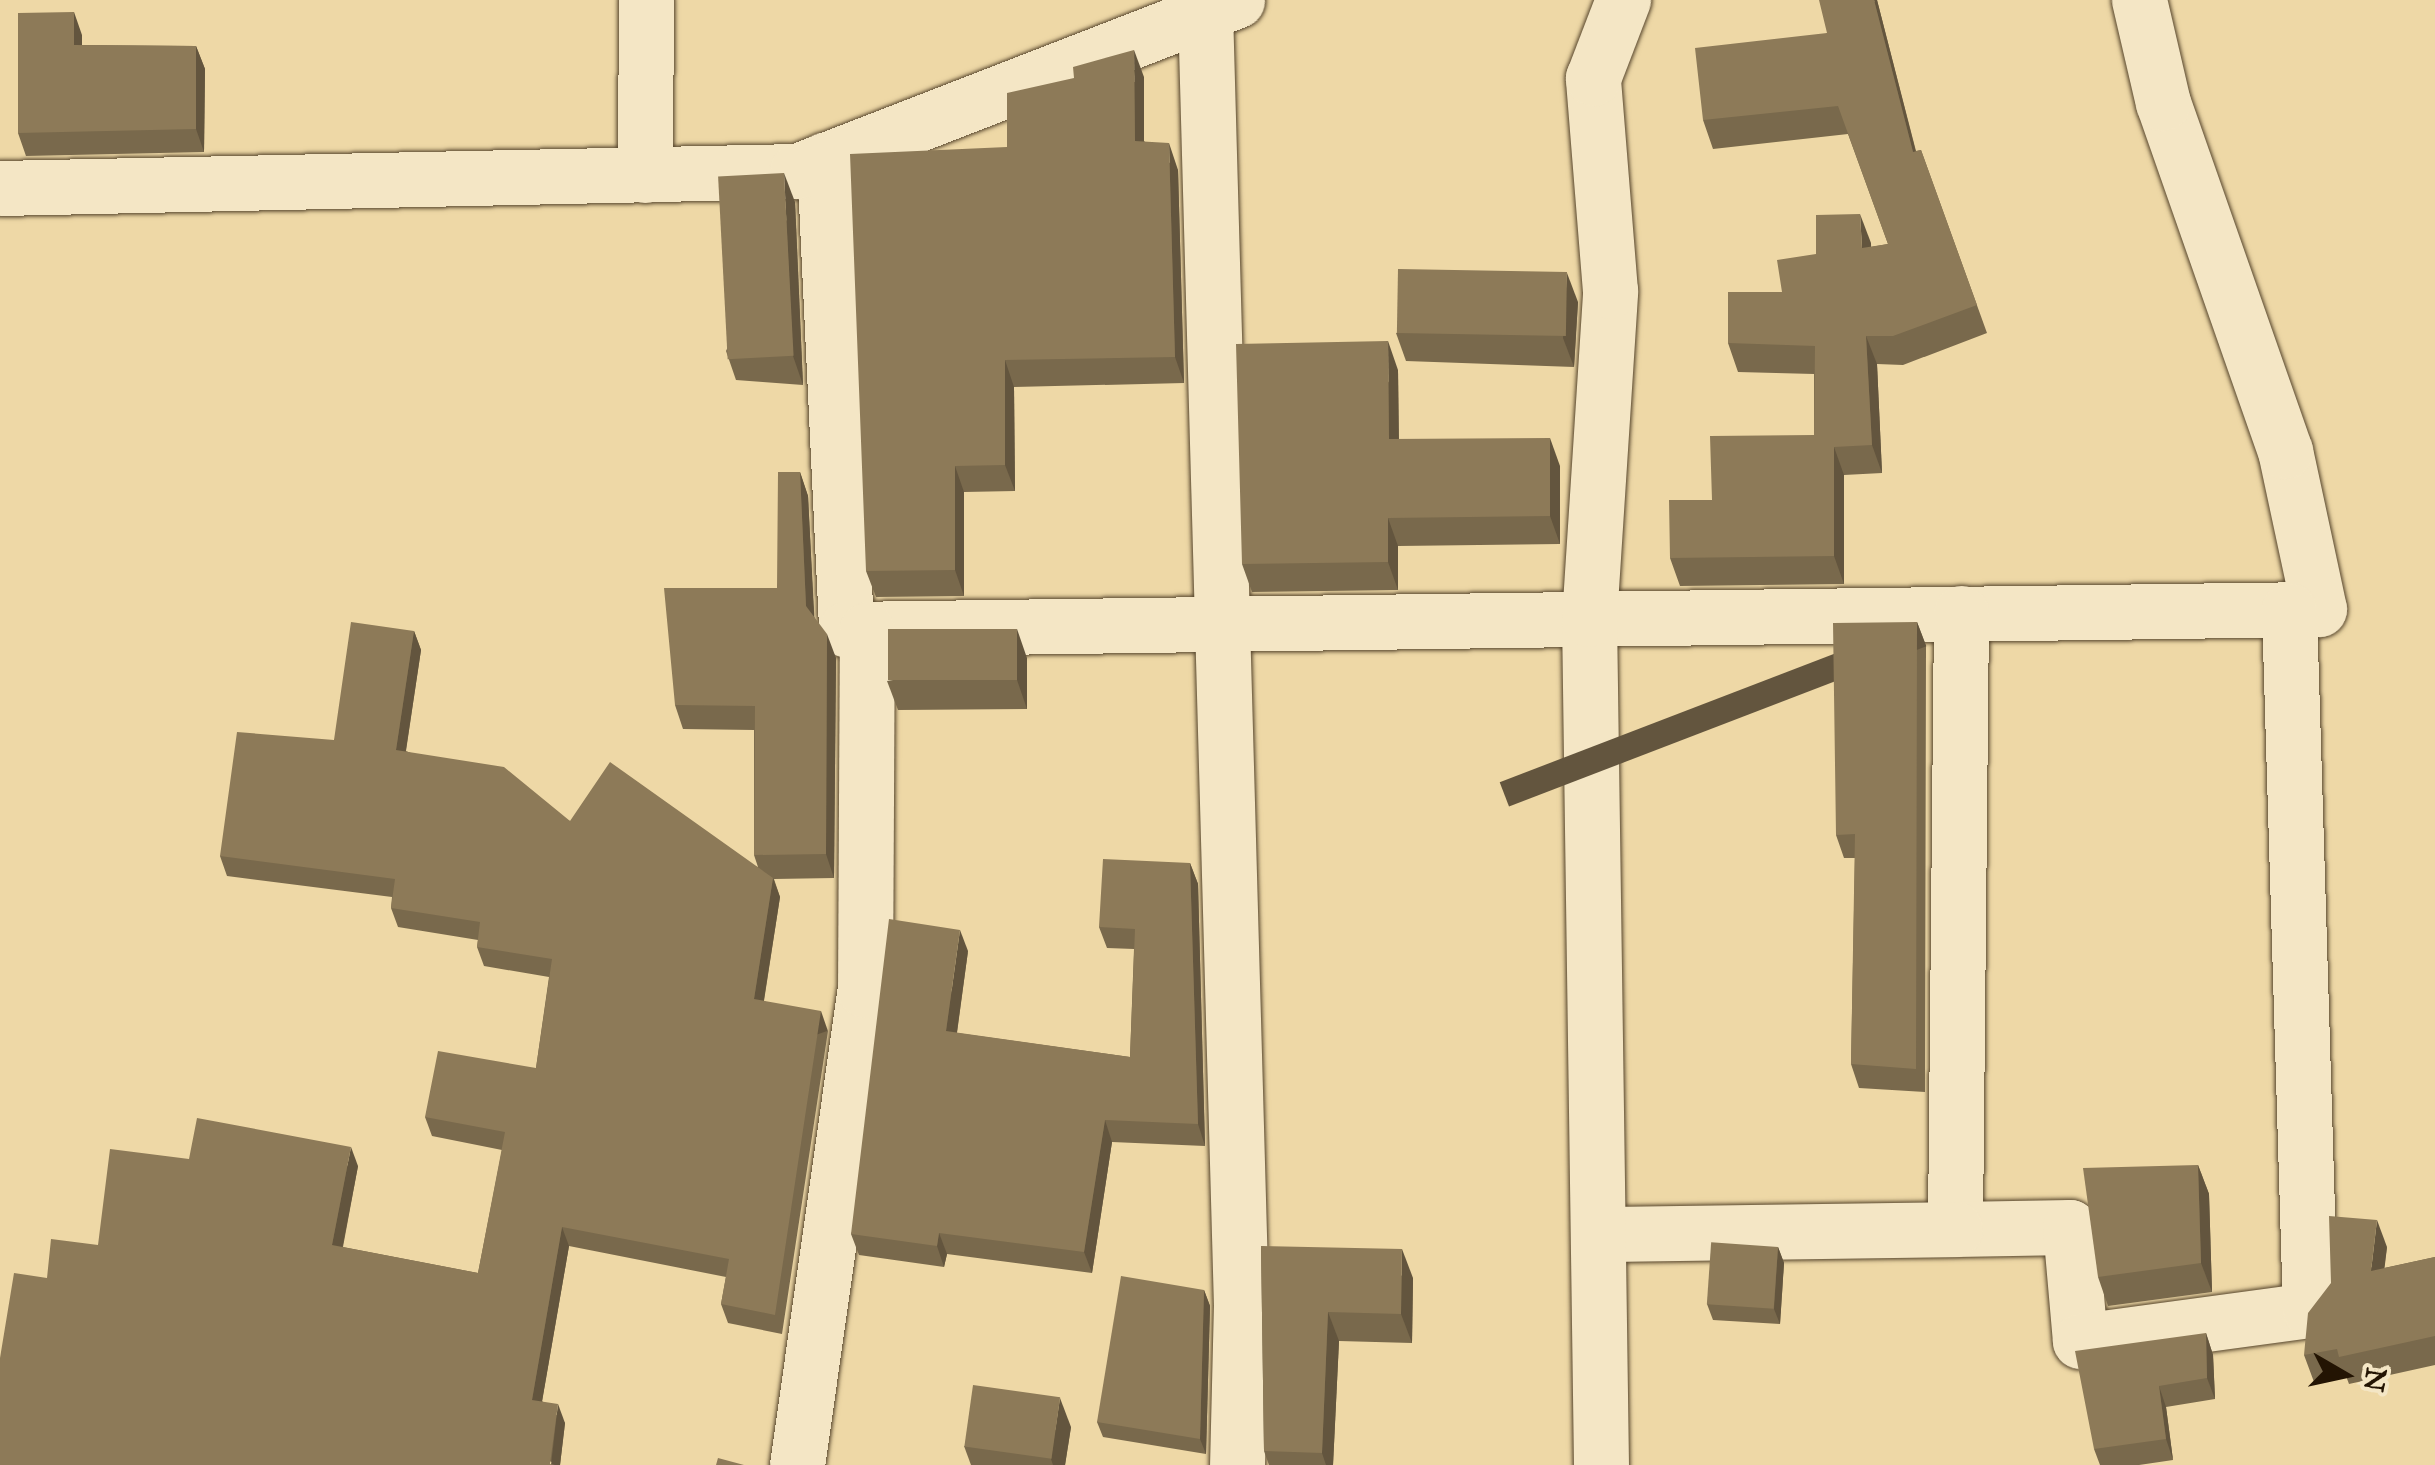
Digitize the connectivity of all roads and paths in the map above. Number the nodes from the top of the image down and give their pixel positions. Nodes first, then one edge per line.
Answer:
1 (646, 0) edge
2 (1623, 0) edge
3 (2139, 0) edge
4 (1191, 9) edge
5 (824, 160) junction
6 (645, 176) junction
7 (0, 188) edge
8 (2290, 610) junction
9 (1961, 613) junction
10 (1590, 619) junction
11 (1226, 624) junction
12 (867, 630) junction
13 (1954, 1229) junction
14 (1600, 1234) junction
15 (797, 1465) edge
16 (1238, 1465) edge
17 (1602, 1465) edge

1 - 6 street
2 - 10 street
3 - 8 street
4 - 5 street
4 - 11 street
5 - 6 street
5 - 12 street
6 - 7 street
8 - 9 street
8 - 13 street
9 - 10 street
9 - 13 street
10 - 11 street
10 - 14 street
11 - 12 street
11 - 16 street
12 - 15 street
13 - 14 street
14 - 17 street

